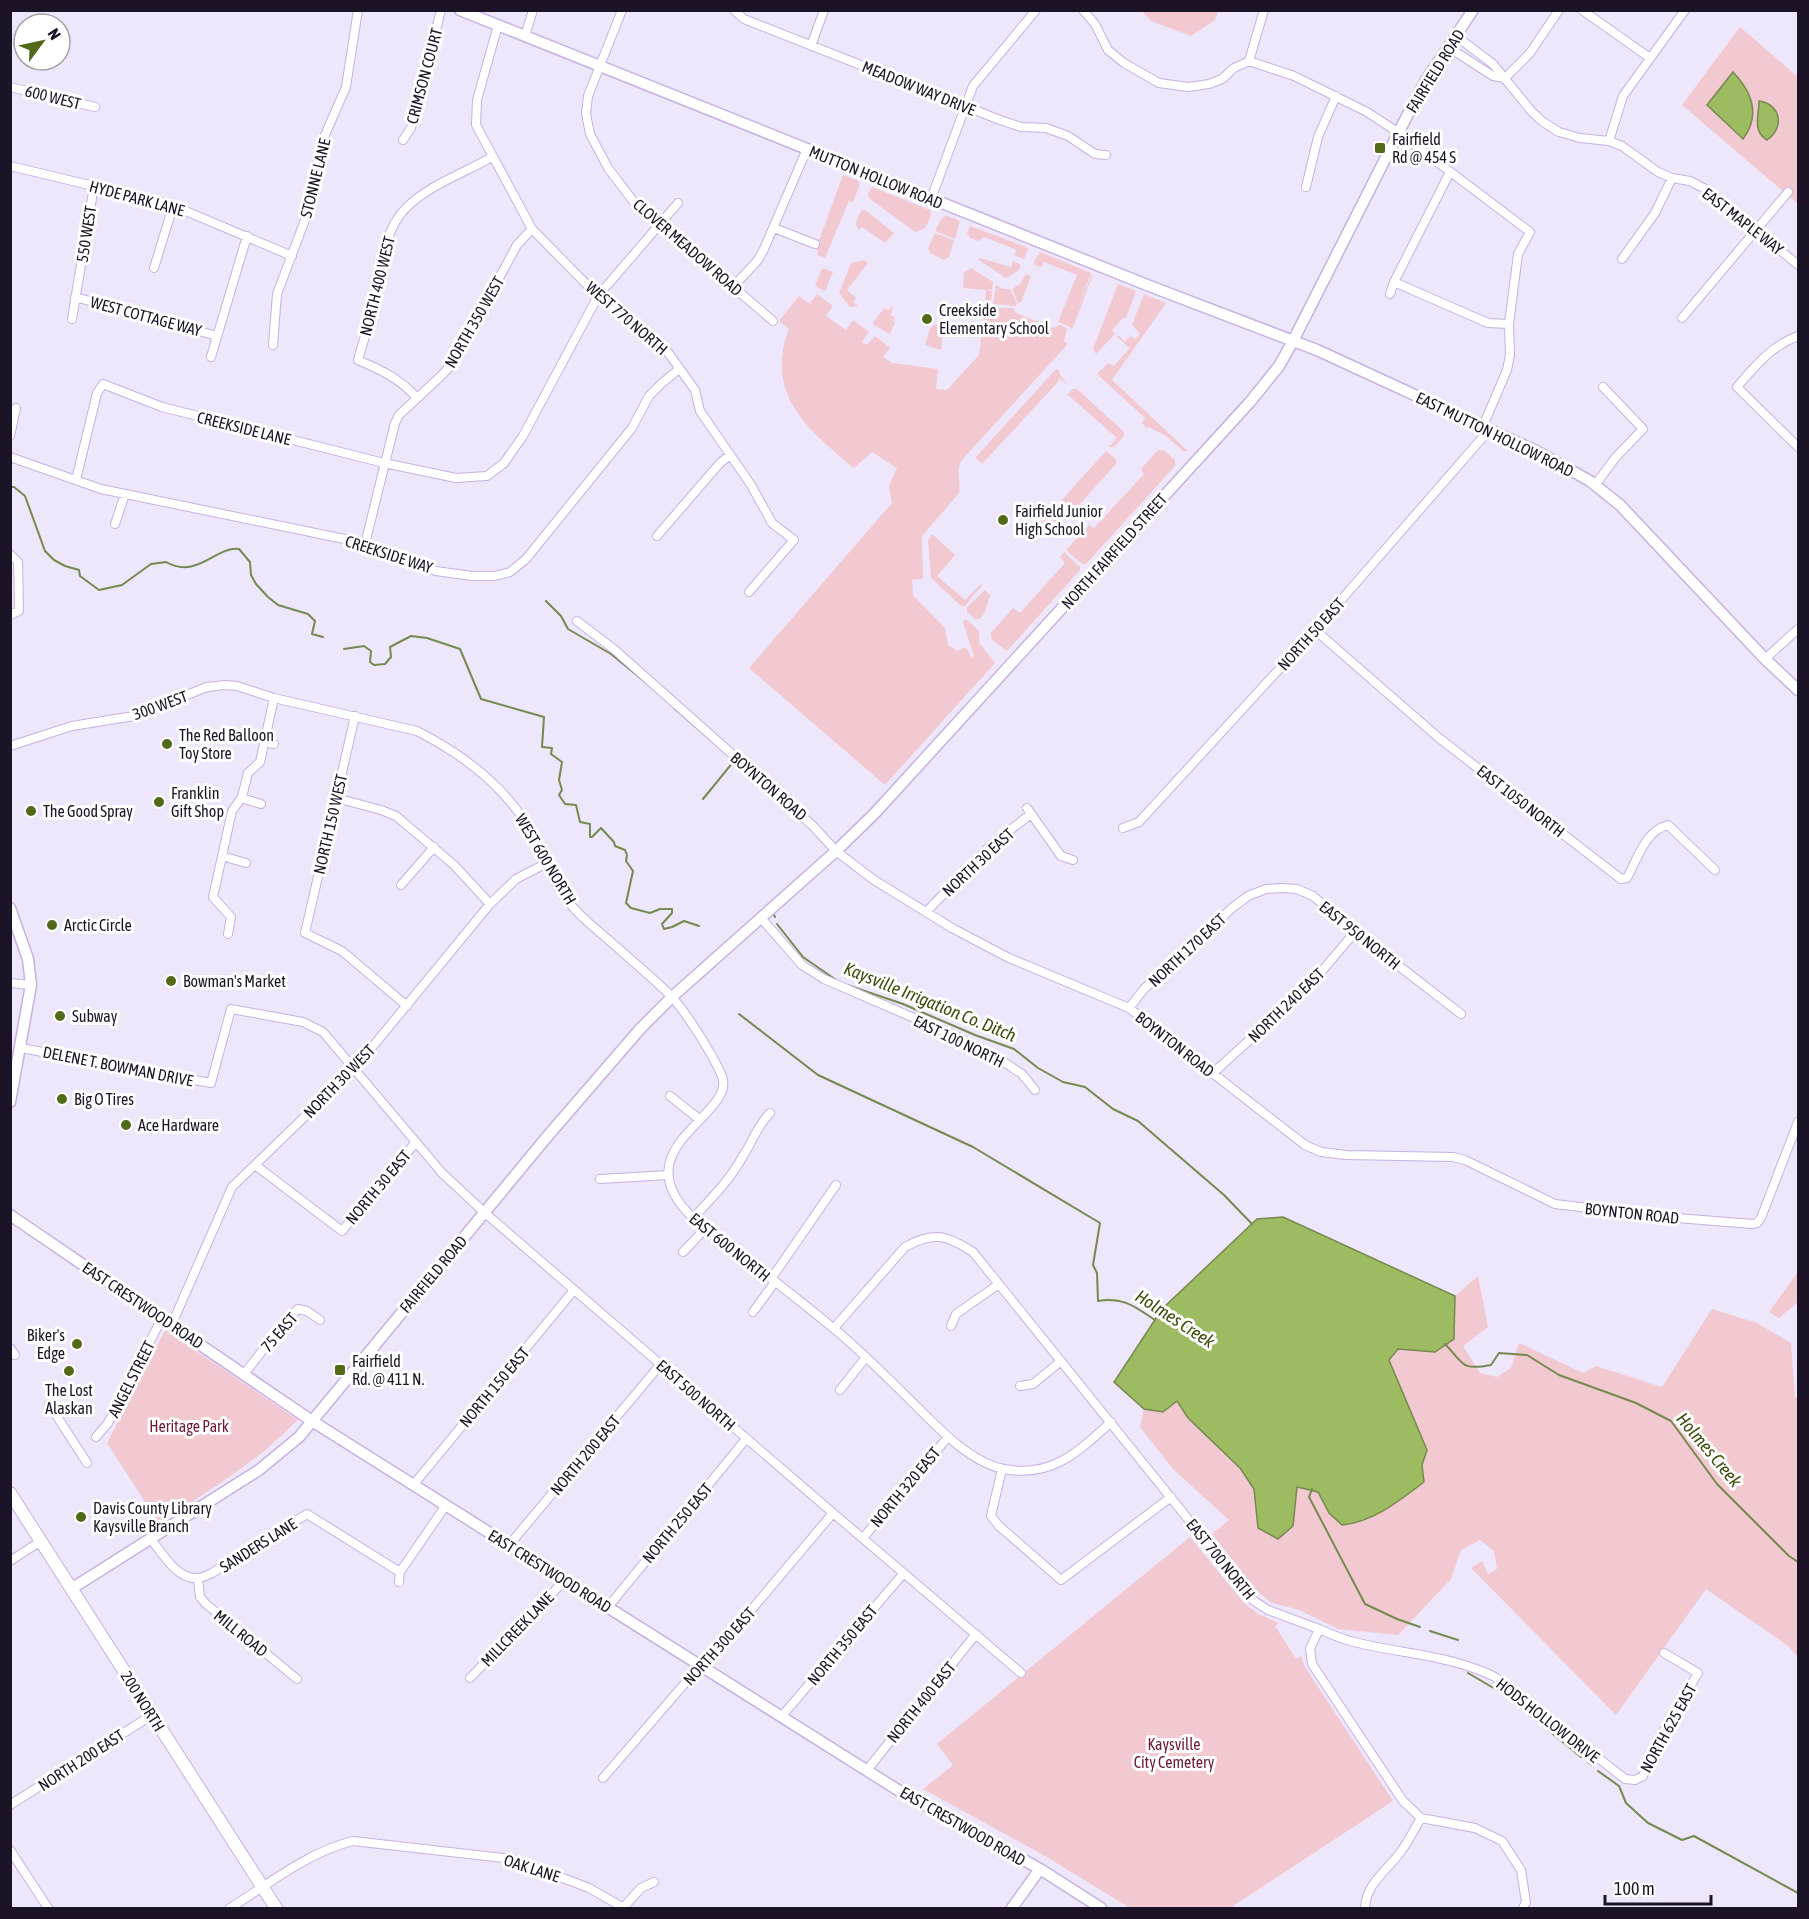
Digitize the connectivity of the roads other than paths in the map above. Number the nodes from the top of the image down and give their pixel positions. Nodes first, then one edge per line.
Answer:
1 (358, 10) edge
2 (441, 10) edge
3 (460, 10) edge
4 (533, 10) edge
5 (622, 10) edge
6 (734, 10) edge
7 (824, 10) edge
8 (1036, 10) edge
9 (1083, 10) edge
10 (1264, 10) edge
11 (1473, 10) edge
12 (1559, 10) edge
13 (1582, 10) edge
14 (1685, 10) edge
15 (498, 25) junction
16 (525, 36) junction
17 (1456, 36) junction
18 (812, 46) junction
19 (1448, 47) junction
20 (1650, 58) junction
21 (1250, 61) junction
22 (600, 66) junction
23 (1505, 78) junction
24 (10, 87) edge
25 (1336, 96) junction
26 (95, 107) dead end
27 (965, 107) junction
28 (1399, 133) junction
29 (403, 140) dead end
30 (1609, 141) junction
31 (807, 149) junction
32 (1106, 155) dead end
33 (492, 157) junction
34 (10, 166) edge
35 (1450, 172) junction
36 (1672, 178) junction
37 (94, 186) junction
38 (1306, 187) dead end
39 (1788, 192) dead end
40 (931, 199) junction
41 (678, 203) dead end
42 (173, 206) junction
43 (660, 224) junction
44 (774, 228) junction
45 (532, 229) junction
46 (1755, 230) junction
47 (247, 236) junction
48 (815, 244) dead end
49 (292, 256) junction
50 (1622, 260) dead end
51 (1798, 265) edge
52 (154, 268) dead end
53 (1395, 282) junction
54 (733, 287) junction
55 (1390, 294) dead end
56 (598, 296) junction
57 (75, 297) junction
58 (72, 318) dead end
59 (1682, 318) dead end
60 (773, 321) dead end
61 (1509, 324) junction
62 (217, 336) junction
63 (1798, 336) edge
64 (1293, 341) junction
65 (273, 345) dead end
66 (211, 357) dead end
67 (679, 369) junction
68 (1603, 387) dead end
69 (417, 398) junction
70 (16, 408) dead end
71 (1486, 427) junction
72 (10, 436) edge
73 (1798, 447) edge
74 (730, 455) junction
75 (10, 457) edge
76 (384, 463) junction
77 (76, 480) junction
78 (1595, 485) junction
79 (125, 494) junction
80 (115, 524) dead end
81 (657, 536) dead end
82 (365, 544) junction
83 (10, 554) edge
84 (749, 592) dead end
85 (10, 615) edge
86 (577, 621) dead end
87 (1798, 629) edge
88 (1315, 630) junction
89 (1765, 659) junction
90 (1798, 690) edge
91 (274, 698) junction
92 (355, 716) junction
93 (265, 742) junction
94 (274, 744) dead end
95 (10, 746) edge
96 (241, 798) junction
97 (336, 798) junction
98 (261, 804) dead end
99 (1123, 828) dead end
100 (434, 847) junction
101 (836, 851) junction
102 (222, 856) junction
103 (1073, 860) dead end
104 (246, 863) dead end
105 (545, 864) junction
106 (1715, 870) dead end
107 (401, 885) dead end
108 (1248, 896) joint
109 (490, 904) junction
110 (10, 908) edge
111 (927, 911) junction
112 (761, 918) junction
113 (1355, 932) junction
114 (228, 934) dead end
115 (10, 983) edge
116 (31, 985) junction
117 (672, 998) junction
118 (407, 1006) junction
119 (1129, 1008) junction
120 (231, 1010) joint
121 (1461, 1014) dead end
122 (21, 1047) junction
123 (355, 1068) junction
124 (1212, 1074) junction
125 (1035, 1090) dead end
126 (670, 1096) dead end
127 (10, 1102) edge
128 (770, 1113) dead end
129 (699, 1119) junction
130 (1798, 1122) edge
131 (415, 1143) junction
132 (255, 1165) junction
133 (669, 1175) junction
134 (600, 1179) dead end
135 (836, 1185) dead end
136 (484, 1213) junction
137 (10, 1215) edge
138 (693, 1218) junction
139 (706, 1228) junction
140 (683, 1252) dead end
141 (773, 1281) junction
142 (999, 1284) junction
143 (574, 1290) junction
144 (753, 1312) dead end
145 (320, 1320) dead end
146 (167, 1321) junction
147 (951, 1326) dead end
148 (834, 1328) junction
149 (866, 1357) junction
150 (1061, 1361) junction
151 (660, 1365) junction
152 (244, 1374) junction
153 (1020, 1386) dead end
154 (840, 1390) dead end
155 (49, 1404) dead end
156 (312, 1421) junction
157 (1110, 1422) junction
158 (96, 1437) dead end
159 (948, 1437) junction
160 (747, 1439) junction
161 (87, 1463) dead end
162 (1002, 1469) junction
163 (414, 1484) junction
164 (10, 1493) edge
165 (1171, 1497) junction
166 (446, 1505) junction
167 (833, 1513) junction
168 (862, 1538) junction
169 (151, 1539) junction
170 (41, 1541) junction
171 (509, 1545) junction
172 (10, 1561) edge
173 (400, 1572) junction
174 (903, 1574) junction
175 (198, 1578) junction
176 (565, 1580) junction
177 (399, 1582) dead end
178 (71, 1589) junction
179 (608, 1607) junction
180 (1318, 1629) junction
181 (976, 1634) junction
182 (1664, 1653) dead end
183 (700, 1666) junction
184 (1021, 1673) dead end
185 (470, 1678) dead end
186 (297, 1679) dead end
187 (152, 1715) junction
188 (782, 1716) junction
189 (867, 1770) junction
190 (603, 1778) dead end
191 (1635, 1780) joint
192 (10, 1805) edge
193 (1421, 1818) junction
194 (10, 1850) edge
195 (1040, 1869) junction
196 (654, 1882) dead end
197 (262, 1888) junction
198 (48, 1908) edge
199 (230, 1908) edge
200 (276, 1908) edge
201 (623, 1908) edge
202 (1012, 1908) edge
203 (1101, 1908) edge
204 (1365, 1908) edge
205 (1524, 1908) edge

1 - 49 street, STONNE LANE
2 - 29 street, CRIMSON COURT
3 - 15 street, MUTTON HOLLOW ROAD
4 - 16 street
5 - 22 street, CLOVER MEADOW ROAD
6 - 18 street, MEADOW WAY DRIVE
7 - 18 street
8 - 27 street
9 - 21 street
10 - 21 street
11 - 17 street, FAIRFIELD ROAD
12 - 23 street
13 - 20 street
14 - 20 street
15 - 16 street, MUTTON HOLLOW ROAD
15 - 33 street, WEST 770 NORTH
16 - 22 street, MUTTON HOLLOW ROAD
17 - 19 street, FAIRFIELD ROAD
17 - 23 street, EAST MAPLE WAY
18 - 27 street, MEADOW WAY DRIVE
19 - 23 street, EAST MAPLE WAY
19 - 28 street, FAIRFIELD ROAD
20 - 30 street
21 - 25 street
22 - 31 street, MUTTON HOLLOW ROAD
22 - 43 street, CLOVER MEADOW ROAD
23 - 30 street, EAST MAPLE WAY
24 - 26 street, 600 WEST
25 - 28 street
25 - 38 street
27 - 32 street, MEADOW WAY DRIVE
27 - 40 street
28 - 35 street
28 - 64 street, NORTH FAIRFIELD STREET
30 - 36 street, EAST MAPLE WAY
31 - 40 street, MUTTON HOLLOW ROAD
31 - 44 street
33 - 45 street, WEST 770 NORTH
33 - 69 street, NORTH 400 WEST
34 - 37 street, HYDE PARK LANE
35 - 53 street
35 - 61 street, NORTH 50 EAST
36 - 46 street, EAST MAPLE WAY
36 - 50 street
37 - 42 street, HYDE PARK LANE
37 - 57 street, 550 WEST
39 - 46 street
40 - 64 street, MUTTON HOLLOW ROAD
41 - 43 street
42 - 47 street, HYDE PARK LANE
42 - 52 street
43 - 54 street, CLOVER MEADOW ROAD
43 - 56 street
44 - 48 street
44 - 54 street
45 - 56 street, WEST 770 NORTH
45 - 69 street, NORTH 350 WEST
46 - 51 street, EAST MAPLE WAY
46 - 59 street
47 - 49 street, HYDE PARK LANE
47 - 62 street
49 - 65 street, STONNE LANE
53 - 55 street
53 - 61 street
54 - 60 street, CLOVER MEADOW ROAD
56 - 67 street, WEST 770 NORTH
56 - 76 street, CREEKSIDE LANE
57 - 58 street, 550 WEST
57 - 62 street, WEST COTTAGE WAY
61 - 71 street, NORTH 50 EAST
62 - 66 street
63 - 73 street
64 - 71 street, EAST MUTTON HOLLOW ROAD
64 - 101 street, NORTH FAIRFIELD STREET
67 - 74 street, WEST 770 NORTH
67 - 82 street, CREEKSIDE WAY
68 - 78 street
69 - 76 street, NORTH 350 WEST
70 - 72 street
71 - 78 street, EAST MUTTON HOLLOW ROAD
71 - 88 street, NORTH 50 EAST
74 - 81 street
74 - 84 street, WEST 770 NORTH
75 - 77 street, CREEKSIDE WAY
76 - 77 street, CREEKSIDE LANE
76 - 82 street, NORTH 350 WEST
77 - 79 street, CREEKSIDE WAY
78 - 89 street, EAST MUTTON HOLLOW ROAD
79 - 80 street
79 - 82 street, CREEKSIDE WAY
83 - 85 street
86 - 101 street, BOYNTON ROAD
87 - 89 street
88 - 99 street, NORTH 50 EAST
88 - 106 street, EAST 1050 NORTH
89 - 90 street, EAST MUTTON HOLLOW ROAD
91 - 92 street, WEST 600 NORTH
91 - 93 street
91 - 95 street, 300 WEST
92 - 97 street, NORTH 150 WEST
92 - 105 street, WEST 600 NORTH
93 - 94 street
93 - 96 street
96 - 98 street
96 - 102 street
97 - 100 street
97 - 118 street, NORTH 150 WEST
100 - 107 street
100 - 109 street
101 - 111 street, BOYNTON ROAD
101 - 112 street, NORTH FAIRFIELD STREET
102 - 104 street
102 - 114 street
103 - 111 street, NORTH 30 EAST
105 - 109 street, NORTH 30 WEST
105 - 117 street, WEST 600 NORTH
108 - 113 street, EAST 950 NORTH
108 - 119 street, NORTH 170 EAST
109 - 118 street, NORTH 30 WEST
110 - 116 street
111 - 119 street, BOYNTON ROAD
112 - 117 street, FAIRFIELD ROAD
112 - 125 street, EAST 100 NORTH
113 - 121 street, EAST 950 NORTH
113 - 124 street, NORTH 240 EAST
115 - 116 street
116 - 122 street
117 - 129 street
117 - 136 street, FAIRFIELD ROAD
118 - 123 street, NORTH 30 WEST
119 - 124 street, BOYNTON ROAD
120 - 122 street, DELENE T. BOWMAN DRIVE
120 - 123 street, EAST 500 NORTH
122 - 127 street
123 - 131 street, EAST 500 NORTH
123 - 132 street, NORTH 30 WEST
124 - 130 street, BOYNTON ROAD
126 - 129 street
128 - 138 street
129 - 133 street
131 - 132 street, NORTH 30 EAST
131 - 136 street, EAST 500 NORTH
132 - 146 street, NORTH 30 WEST
133 - 134 street
133 - 138 street, EAST 600 NORTH
135 - 141 street
136 - 143 street, EAST 500 NORTH
136 - 156 street, FAIRFIELD ROAD
137 - 146 street, EAST CRESTWOOD ROAD
138 - 139 street, EAST 600 NORTH
139 - 140 street
139 - 141 street, EAST 600 NORTH
141 - 144 street, EAST 600 NORTH
141 - 148 street, EAST 600 NORTH
142 - 147 street
142 - 148 street, EAST 700 NORTH
142 - 150 street, EAST 700 NORTH
143 - 151 street, EAST 500 NORTH
143 - 163 street, NORTH 150 EAST
145 - 152 street, 75 EAST
146 - 152 street, EAST CRESTWOOD ROAD
146 - 158 street, ANGEL STREET
148 - 149 street, EAST 600 NORTH
149 - 154 street
149 - 159 street, EAST 600 NORTH
150 - 153 street
150 - 157 street, EAST 700 NORTH
151 - 160 street, EAST 500 NORTH
151 - 171 street, NORTH 200 EAST
152 - 156 street, EAST CRESTWOOD ROAD
155 - 161 street
156 - 163 street, EAST CRESTWOOD ROAD
156 - 169 street, FAIRFIELD ROAD
157 - 162 street
157 - 165 street, EAST 700 NORTH
159 - 162 street, EAST 600 NORTH
159 - 168 street, NORTH 320 EAST
160 - 167 street, EAST 500 NORTH
160 - 179 street, NORTH 250 EAST
162 - 165 street
163 - 166 street, EAST CRESTWOOD ROAD
164 - 170 main road, 200 NORTH
165 - 180 street, EAST 700 NORTH
166 - 171 street, EAST CRESTWOOD ROAD
166 - 173 street
167 - 168 street, EAST 500 NORTH
167 - 183 street, NORTH 300 EAST
168 - 174 street, EAST 500 NORTH
169 - 175 street
169 - 178 street, FAIRFIELD ROAD
170 - 172 street
170 - 178 main road, 200 NORTH
171 - 176 street, EAST CRESTWOOD ROAD
173 - 175 street, SANDERS LANE
173 - 177 street
174 - 181 street, EAST 500 NORTH
174 - 188 street, NORTH 350 EAST
175 - 186 street, MILL ROAD
176 - 179 street, EAST CRESTWOOD ROAD
176 - 185 street, MILLCREEK LANE
178 - 187 main road, 200 NORTH
179 - 183 street, EAST CRESTWOOD ROAD
180 - 191 street, HODS HOLLOW DRIVE
180 - 193 street
181 - 184 street, EAST 500 NORTH
181 - 189 street, NORTH 400 EAST
182 - 191 street, NORTH 625 EAST
183 - 188 street, EAST CRESTWOOD ROAD
183 - 190 street, NORTH 300 EAST
187 - 192 street, NORTH 200 EAST
187 - 197 main road, 200 NORTH
188 - 189 street, EAST CRESTWOOD ROAD
189 - 195 street, EAST CRESTWOOD ROAD
193 - 204 street
193 - 205 street
194 - 198 street
195 - 202 street
195 - 203 street, EAST CRESTWOOD ROAD
196 - 201 street
197 - 199 street
197 - 200 main road, 200 NORTH
197 - 201 street, OAK LANE

